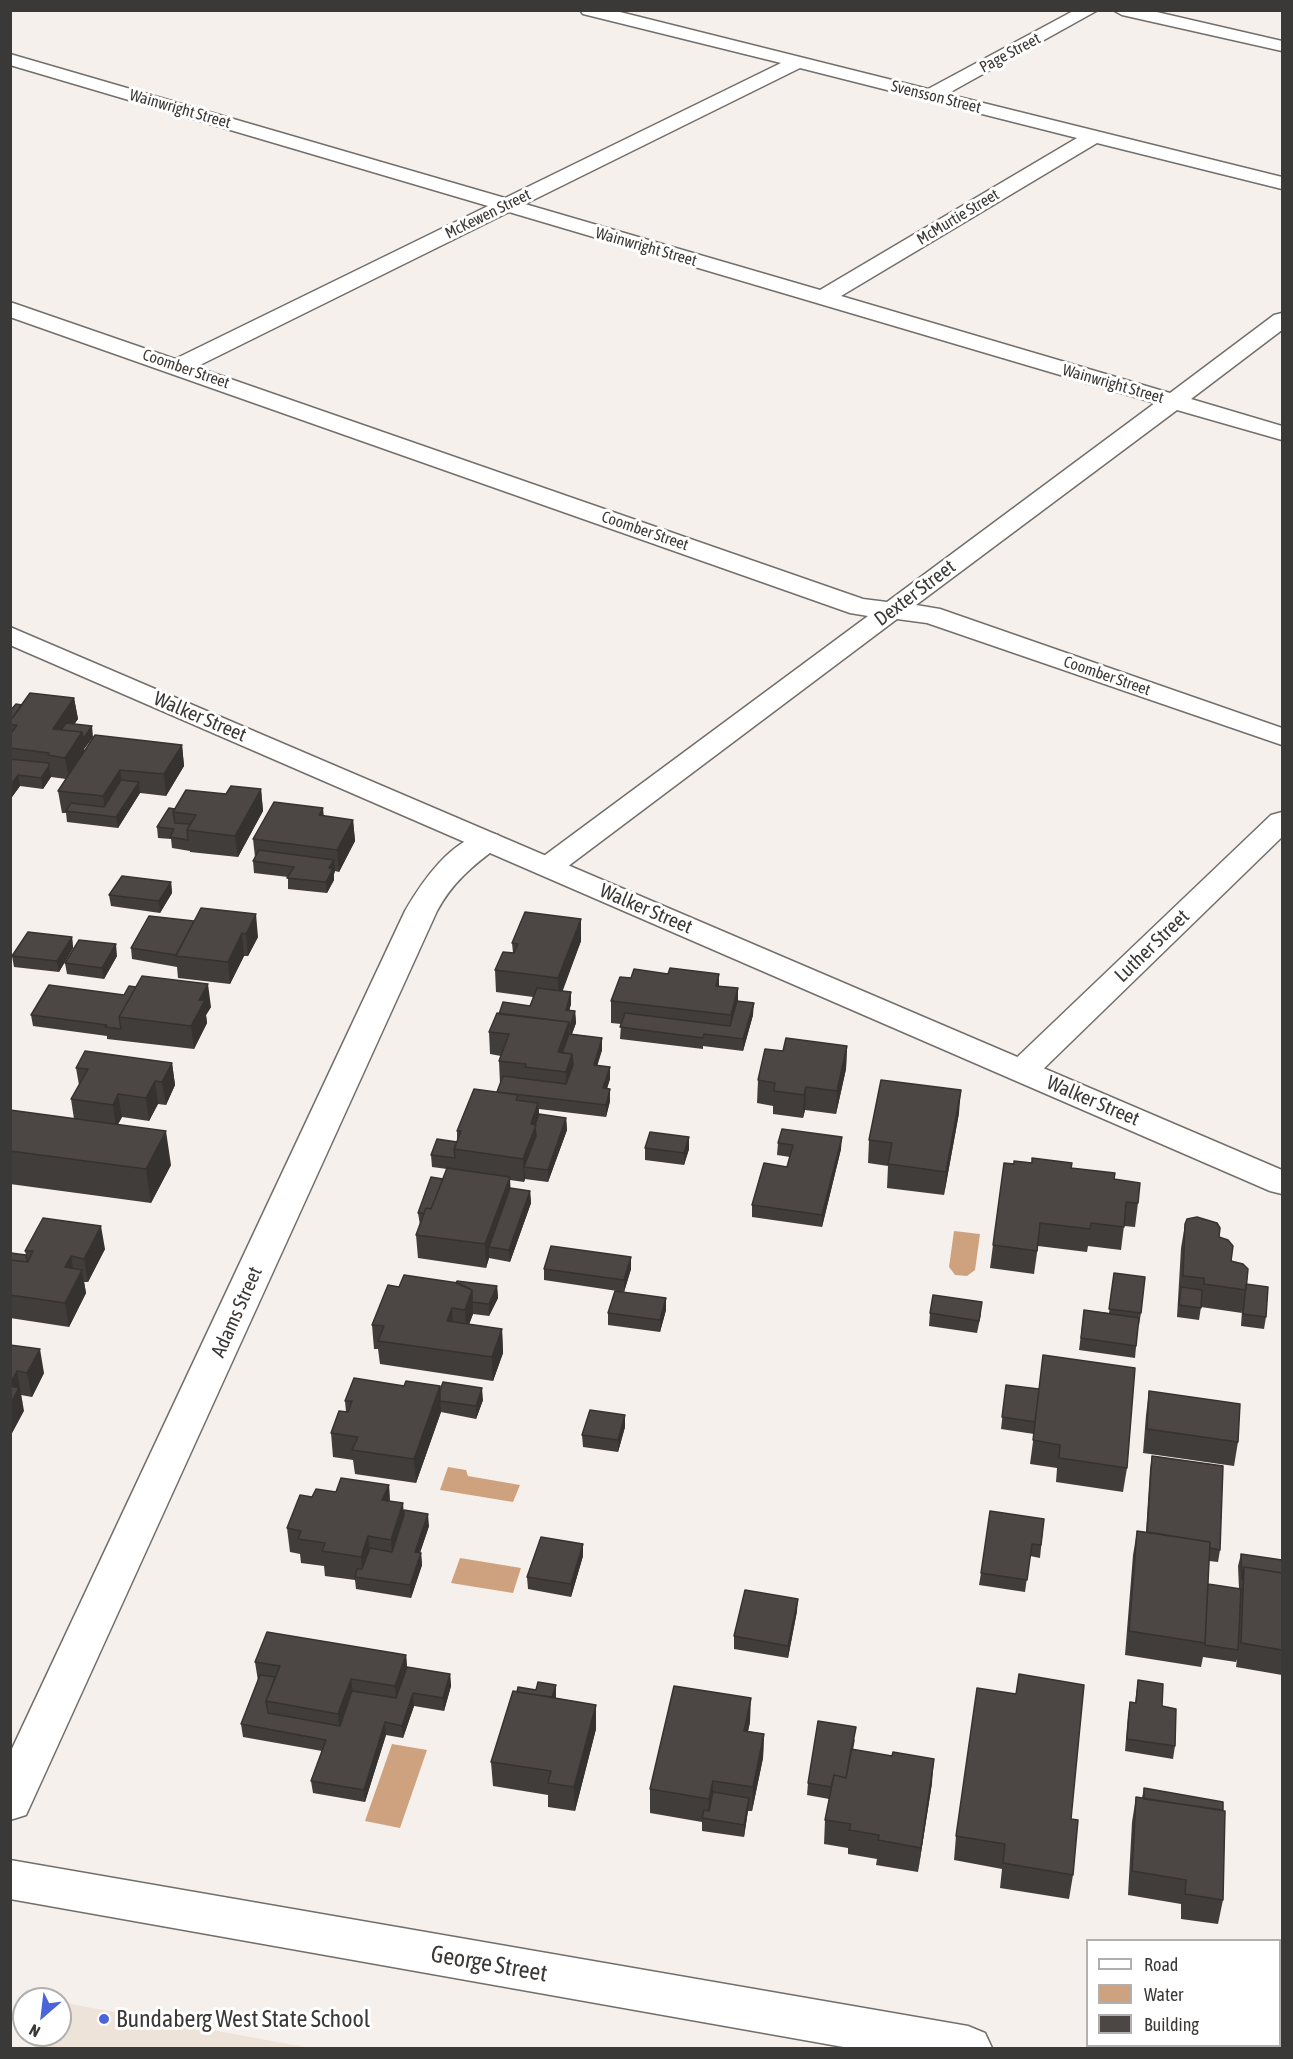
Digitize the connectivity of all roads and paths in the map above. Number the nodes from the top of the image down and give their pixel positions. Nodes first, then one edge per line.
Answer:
1 (589, 10) edge
2 (1089, 10) edge
3 (1122, 10) edge
4 (1282, 46) edge
5 (10, 59) edge
6 (798, 62) junction
7 (931, 95) junction
8 (1094, 136) junction
9 (1282, 183) edge
10 (506, 206) junction
11 (822, 298) junction
12 (10, 309) edge
13 (1282, 320) edge
14 (179, 366) junction
15 (1172, 401) junction
16 (1282, 433) edge
17 (891, 611) junction
18 (10, 635) edge
19 (1282, 737) edge
20 (1282, 821) edge
21 (487, 842) junction
22 (548, 867) junction
23 (1022, 1071) junction
24 (1282, 1183) edge
25 (10, 1802) edge
26 (10, 1879) edge
27 (968, 2049) edge

1 - 6 street, Svensson Street
2 - 7 street, Page Street
3 - 4 street
5 - 10 street, Wainwright Street
6 - 7 street, Svensson Street
6 - 10 street, McKewen Street
7 - 8 street, Svensson Street
8 - 9 street, Svensson Street
8 - 11 street, McMurtie Street
10 - 11 street, Wainwright Street
10 - 14 street, McKewen Street
11 - 15 street, Wainwright Street
12 - 14 street, Coomber Street
13 - 15 street, Dexter Street
14 - 17 street, Coomber Street
15 - 16 street, Wainwright Street
15 - 17 street, Dexter Street
17 - 19 street, Coomber Street
17 - 22 street, Dexter Street
18 - 21 street, Walker Street
20 - 23 street, Luther Street
21 - 22 street, Walker Street
21 - 25 street, Adams Street
22 - 23 street, Walker Street
23 - 24 street, Walker Street
26 - 27 street, George Street

